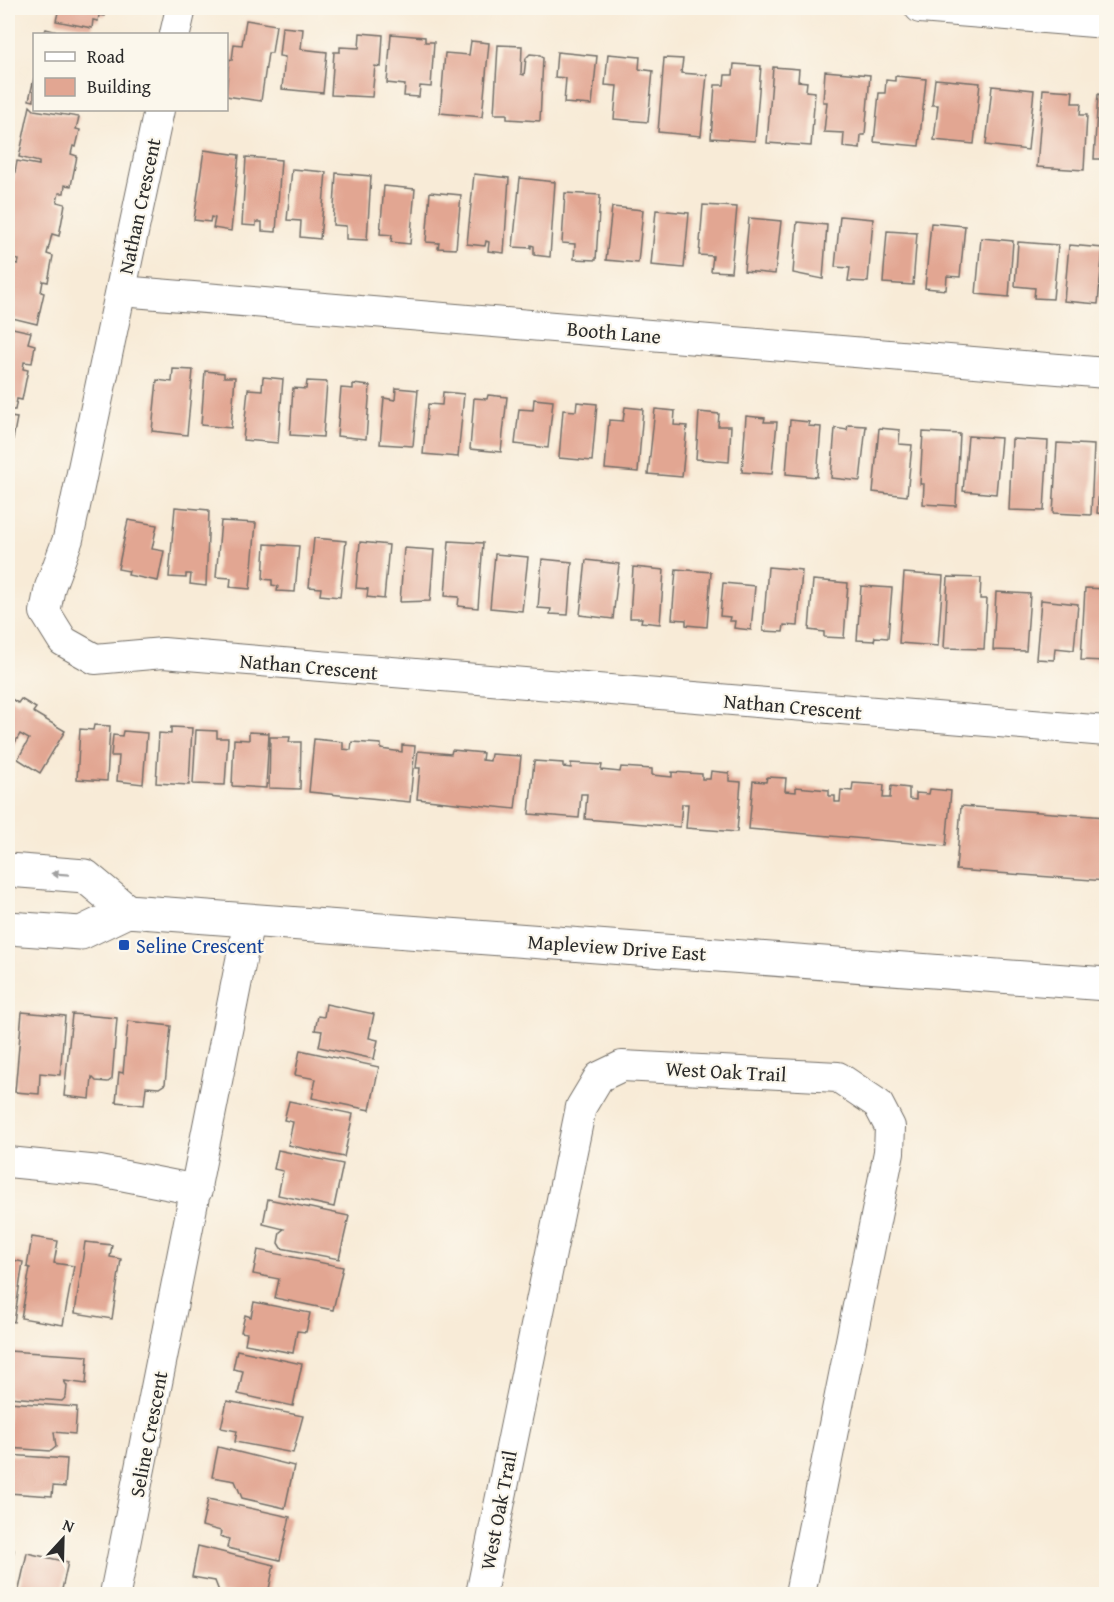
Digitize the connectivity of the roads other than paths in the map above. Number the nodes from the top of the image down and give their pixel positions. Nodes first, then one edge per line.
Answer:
1 (181, 8) edge
2 (920, 8) edge
3 (1107, 23) edge
4 (175, 33) edge
5 (159, 111) edge
6 (121, 291) junction
7 (1107, 373) edge
8 (1107, 731) edge
9 (8, 870) edge
10 (127, 910) junction
11 (249, 920) junction
12 (8, 928) edge
13 (1107, 984) edge
14 (8, 1162) edge
15 (197, 1190) junction
16 (115, 1594) edge
17 (481, 1594) edge
18 (800, 1594) edge

1 - 4 street
2 - 3 street
5 - 6 street, Nathan Crescent
6 - 7 street, Booth Lane
6 - 8 street, Nathan Crescent
10 -> 9 main road
10 - 11 main road, Mapleview Drive East
10 - 12 main road
11 - 13 main road, Mapleview Drive East
11 - 15 street, Seline Crescent
14 - 15 street
15 - 16 street, Seline Crescent
17 - 18 street, West Oak Trail

